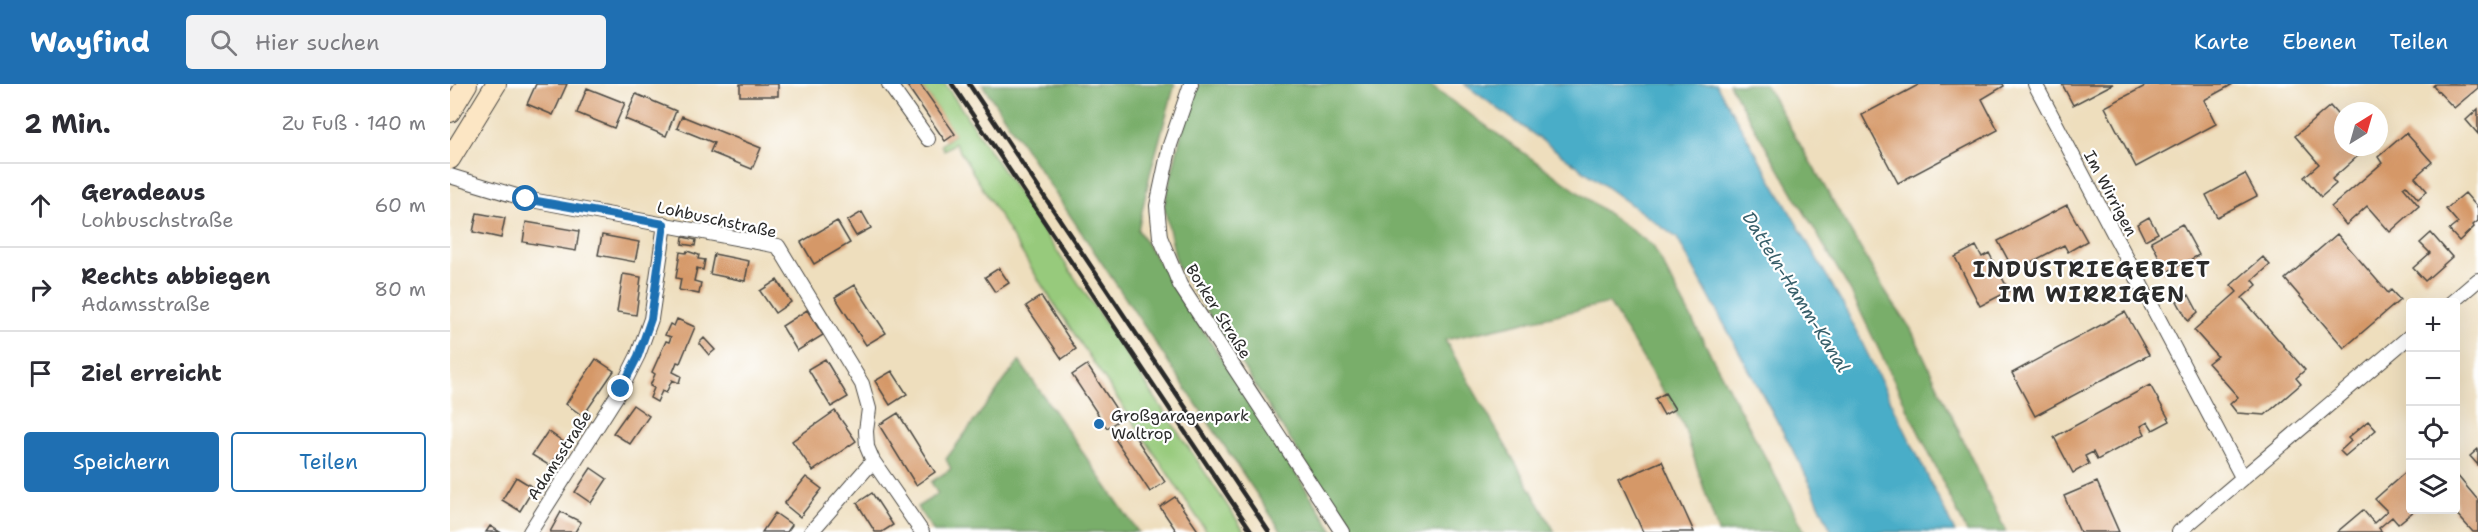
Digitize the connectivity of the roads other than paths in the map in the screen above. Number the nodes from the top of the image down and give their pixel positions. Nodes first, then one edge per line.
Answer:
1 (467, 84) edge
2 (496, 84) edge
3 (889, 84) edge
4 (1191, 84) edge
5 (2035, 84) edge
6 (450, 112) edge
7 (928, 139) dead end
8 (450, 159) edge
9 (450, 176) edge
10 (664, 224) junction
11 (2478, 280) edge
12 (2457, 298) edge
13 (2406, 339) edge
14 (873, 462) junction
15 (2242, 477) junction
16 (530, 532) edge
17 (812, 532) edge
18 (922, 532) edge
19 (1342, 532) edge
20 (2179, 532) edge

1 - 6 street
2 - 8 street
3 - 7 street
4 - 19 street, Borker Straße
5 - 15 street, Im Wirrigen
9 - 10 street, Lohbuschstraße
10 - 14 street, Lohbuschstraße
10 - 16 street, Adamsstraße
11 - 12 street
13 - 15 street
14 - 17 street
14 - 18 street
15 - 20 street

